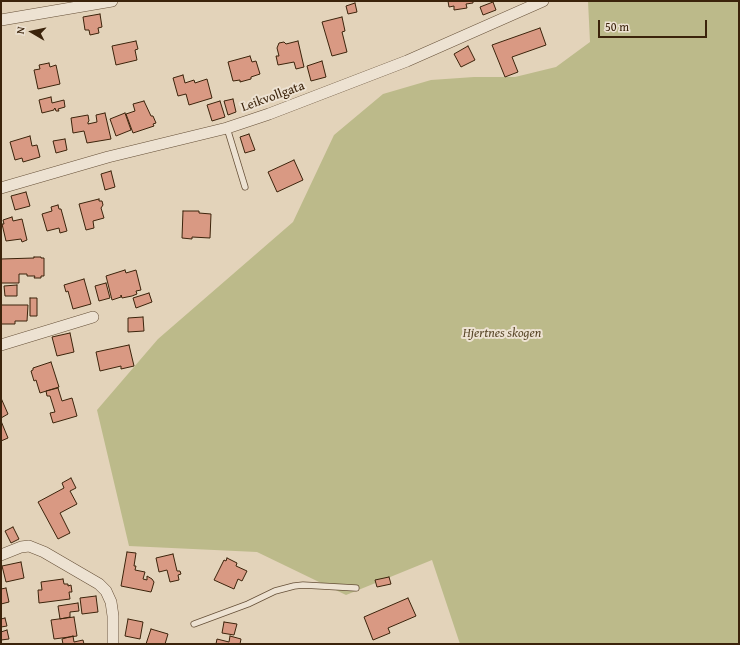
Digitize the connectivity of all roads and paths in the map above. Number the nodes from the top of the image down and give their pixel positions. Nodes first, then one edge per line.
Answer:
1 (112, 1) edge
2 (543, 1) edge
3 (1, 20) edge
4 (227, 128) junction
5 (245, 187) dead end
6 (1, 188) edge
7 (93, 317) dead end
8 (1, 345) edge
9 (1, 555) edge
10 (356, 588) dead end
11 (194, 624) dead end
12 (113, 644) edge

1 - 3 street
2 - 4 street, Leikvollgata
4 - 5 lane
4 - 6 street, Leikvollgata
7 - 8 street
9 - 12 street
10 - 11 lane

